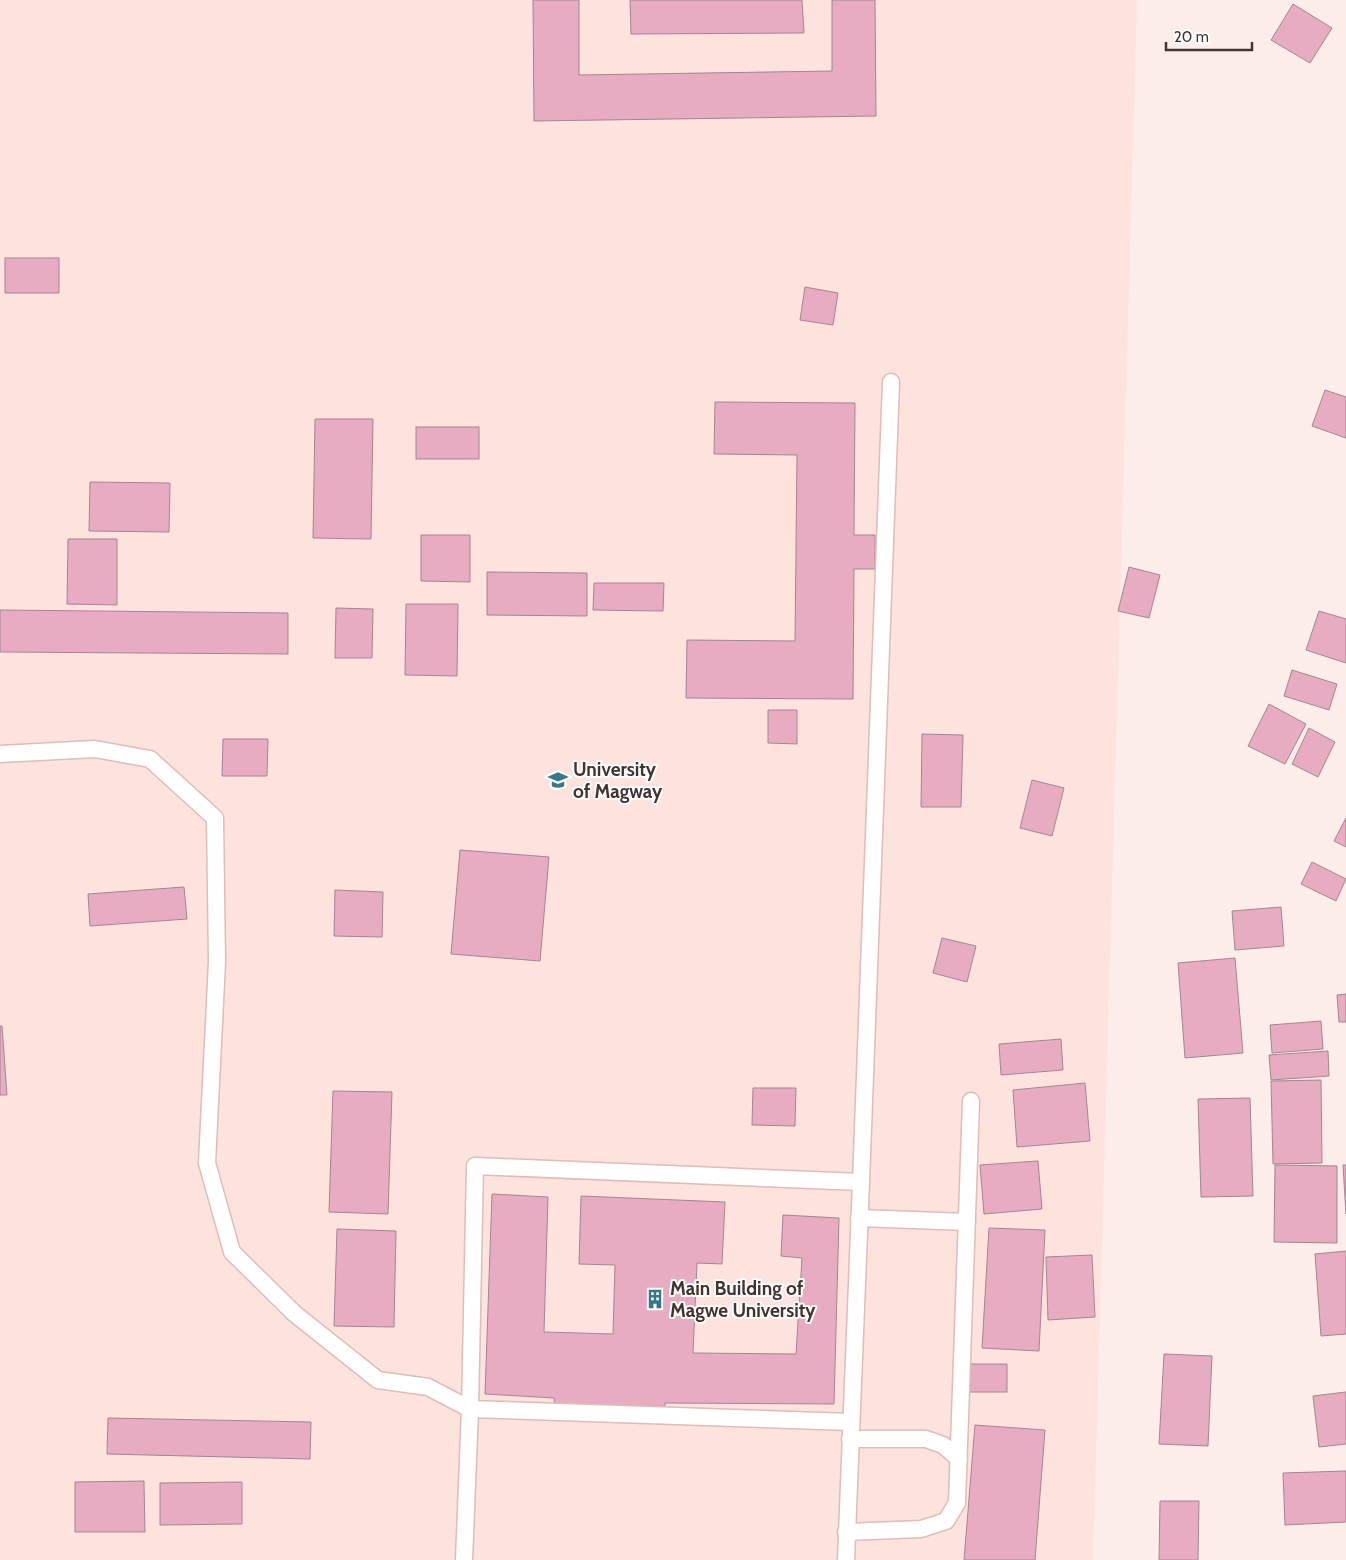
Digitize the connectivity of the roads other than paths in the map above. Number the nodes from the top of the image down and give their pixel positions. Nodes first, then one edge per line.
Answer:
1 (892, 382) dead end
2 (0, 754) edge
3 (971, 1101) dead end
4 (861, 1182) junction
5 (859, 1218) junction
6 (967, 1222) junction
7 (470, 1409) junction
8 (850, 1422) junction
9 (850, 1439) junction
10 (959, 1459) junction
11 (846, 1532) junction
12 (464, 1560) edge
13 (846, 1560) edge

1 - 4 lane
2 - 7 lane
3 - 6 lane
4 - 5 lane
4 - 7 lane
5 - 6 lane
5 - 8 lane
6 - 10 lane
7 - 8 lane
7 - 12 lane
8 - 9 lane
9 - 10 lane
9 - 11 lane
10 - 11 lane
11 - 13 lane

